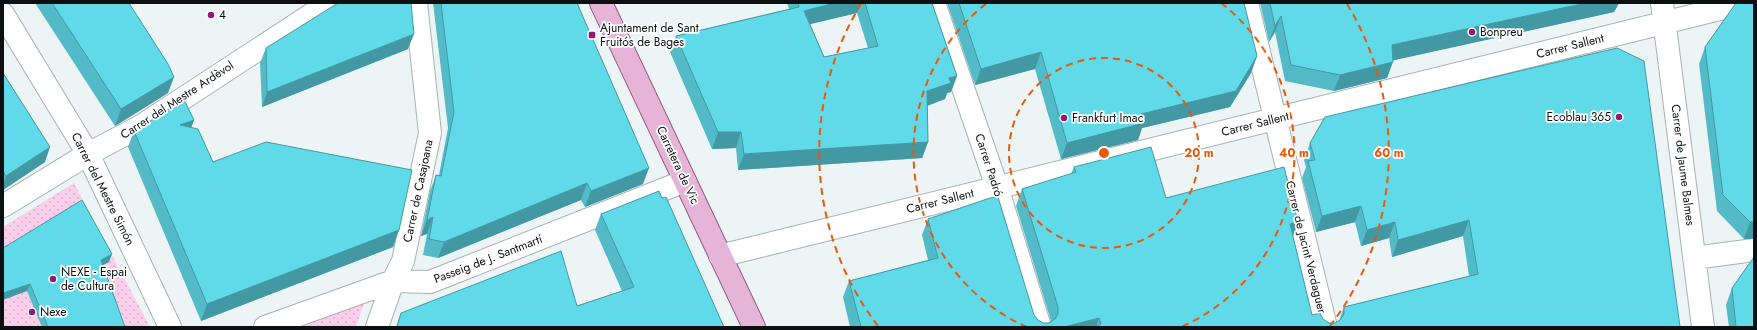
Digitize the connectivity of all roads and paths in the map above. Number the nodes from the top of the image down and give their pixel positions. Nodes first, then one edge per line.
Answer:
1 (329, 3) edge
2 (416, 3) edge
3 (601, 3) edge
4 (934, 3) edge
5 (1247, 3) edge
6 (1744, 3) edge
7 (1663, 13) edge
8 (3, 14) edge
9 (1275, 119) junction
10 (88, 154) junction
11 (685, 181) junction
12 (997, 187) junction
13 (3, 206) edge
14 (1754, 250) edge
15 (720, 256) junction
16 (1694, 258) junction
17 (393, 281) junction
18 (170, 327) edge
19 (264, 327) edge
20 (378, 327) edge
21 (754, 327) edge
22 (1040, 327) edge
23 (1326, 327) edge
24 (1703, 327) edge

1 - 10 street, Carrer del Mestre Ardèvol
2 - 17 street, Carrer de Casajoana
3 - 11 main road, Carretera de Vic
4 - 12 street, Carrer Padró
5 - 9 street, Carrer de Jacint Verdaguer
6 - 7 street, Carrer Sallent
7 - 9 street, Carrer Sallent
7 - 16 street, Carrer de Jaume Balmes
8 - 10 street, Carrer del Mestre Simón
9 - 12 street, Carrer Sallent
9 - 23 street, Carrer de Jacint Verdaguer
10 - 13 street, Carrer del Mestre Ardèvol
10 - 18 street, Carrer del Mestre Simón
11 - 15 main road, Carretera de Vic
11 - 17 street, Passeig de J. Santmartí
12 - 15 street, Carrer Sallent
12 - 22 street, Carrer Padró
14 - 16 street
15 - 21 main road, Carretera de Vic
16 - 24 street, Carrer de Jaume Balmes
17 - 19 street, Passeig de J. Santmartí
17 - 20 street, Carrer de Casajoana

